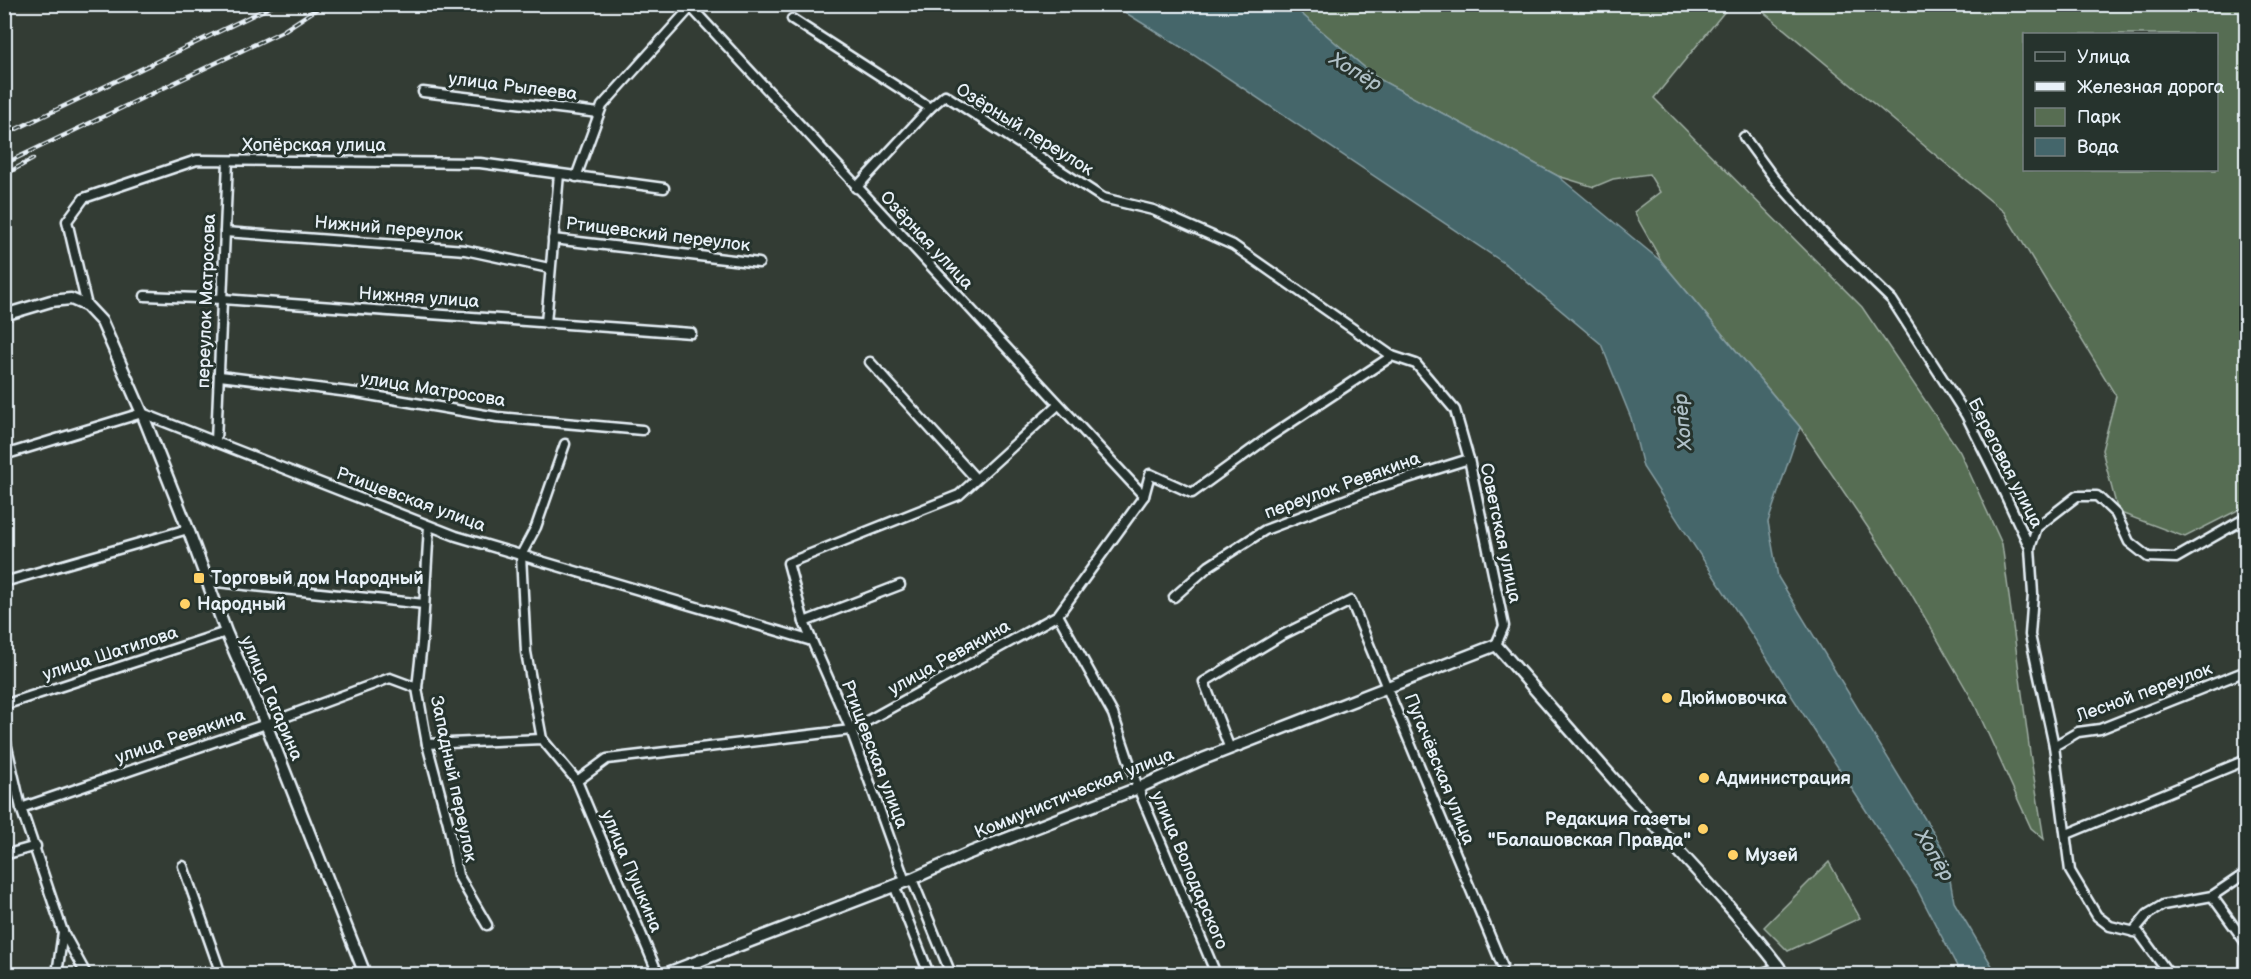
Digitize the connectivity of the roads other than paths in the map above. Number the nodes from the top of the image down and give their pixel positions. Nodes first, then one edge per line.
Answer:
1 (689, 6) edge
2 (792, 19) dead end
3 (423, 92) dead end
4 (930, 108) junction
5 (599, 113) junction
6 (1744, 137) dead end
7 (228, 161) junction
8 (559, 174) junction
9 (576, 177) junction
10 (663, 188) dead end
11 (856, 188) junction
12 (1103, 198) joint
13 (225, 232) junction
14 (553, 239) junction
15 (759, 263) dead end
16 (549, 268) junction
17 (145, 296) dead end
18 (223, 299) junction
19 (87, 306) junction
20 (4, 315) edge
21 (546, 323) junction
22 (691, 333) dead end
23 (1392, 356) junction
24 (870, 362) dead end
25 (220, 376) junction
26 (1058, 405) junction
27 (142, 413) junction
28 (642, 430) dead end
29 (216, 442) junction
30 (565, 444) dead end
31 (4, 455) edge
32 (1469, 459) junction
33 (976, 479) junction
34 (1144, 496) junction
35 (2247, 519) edge
36 (429, 526) junction
37 (188, 529) junction
38 (2030, 548) junction
39 (521, 555) junction
40 (208, 581) junction
41 (4, 582) edge
42 (900, 585) dead end
43 (1174, 597) dead end
44 (424, 604) junction
45 (1058, 615) junction
46 (804, 622) junction
47 (226, 632) junction
48 (812, 641) junction
49 (1496, 645) junction
50 (2247, 671) edge
51 (1388, 686) junction
52 (417, 688) junction
53 (4, 705) edge
54 (266, 724) junction
55 (851, 730) junction
56 (4, 734) edge
57 (542, 738) junction
58 (427, 744) junction
59 (2054, 746) junction
60 (1230, 749) junction
61 (2247, 760) edge
62 (577, 781) junction
63 (1138, 788) junction
64 (21, 808) junction
65 (2067, 834) junction
66 (36, 846) junction
67 (4, 855) edge
68 (183, 866) dead end
69 (2247, 873) edge
70 (909, 880) junction
71 (894, 885) junction
72 (2212, 896) junction
73 (487, 925) dead end
74 (63, 932) junction
75 (2133, 932) junction
76 (2247, 943) edge
77 (1502, 965) dead end
78 (1780, 971) edge
79 (57, 975) edge
80 (86, 975) edge
81 (220, 975) edge
82 (365, 975) edge
83 (658, 975) edge
84 (665, 975) edge
85 (929, 975) edge
86 (951, 975) edge
87 (1216, 975) edge
88 (1760, 975) edge
89 (2169, 975) edge

1 - 5 street
1 - 11 street, Озёрная улица
2 - 4 street, Озёрный переулок
3 - 5 street, улица Рылеева
4 - 11 street, Озёрный переулок
4 - 12 street, Озёрный переулок
5 - 9 street
6 - 38 street, Береговая улица
7 - 8 street, Хопёрская улица
7 - 13 street, переулок Матросова
7 - 19 street, Хопёрская улица
8 - 9 street, Хопёрская улица
8 - 14 street
9 - 10 street, Хопёрская улица
11 - 26 street, Озёрная улица
12 - 23 street, Советская улица
13 - 16 street, Нижний переулок
13 - 18 street, переулок Матросова
14 - 15 street, Ртищевский переулок
14 - 16 street
16 - 21 street
17 - 18 street, Нижняя улица
18 - 21 street, Нижняя улица
18 - 25 street, переулок Матросова
19 - 20 street
19 - 27 street, улица Гагарина
21 - 22 street, Нижняя улица
23 - 32 street, Советская улица
23 - 34 street, улица Ревякина
24 - 33 street
25 - 28 street, улица Матросова
25 - 29 street, переулок Матросова
26 - 33 street, Ртищевская улица
26 - 34 street, Озёрная улица
27 - 29 street, Ртищевская улица
27 - 31 street
27 - 37 street, улица Гагарина
29 - 36 street, Ртищевская улица
30 - 39 street
32 - 43 street, переулок Ревякина
32 - 49 street, Советская улица
33 - 46 street, Ртищевская улица
34 - 45 street, улица Ревякина
35 - 38 street
36 - 39 street, Ртищевская улица
36 - 44 street, Западный переулок
37 - 40 street, улица Гагарина
37 - 41 street
38 - 59 street, Береговая улица
39 - 48 street, Ртищевская улица
39 - 57 street
40 - 44 street
40 - 47 street, улица Гагарина
42 - 46 street
44 - 52 street, Западный переулок
45 - 55 street, улица Ревякина
45 - 63 street, улица Володарского
46 - 48 street, Ртищевская улица
47 - 53 street, улица Шатилова
47 - 54 street, улица Гагарина
48 - 55 street, Ртищевская улица
49 - 51 street, Коммунистическая улица
49 - 78 street
50 - 59 street, Лесной переулок
51 - 60 street, Коммунистическая улица
51 - 60 street, Пугачёвская улица
51 - 77 street, Пугачёвская улица
52 - 54 street, улица Ревякина
52 - 58 street, Западный переулок
54 - 64 street, улица Ревякина
54 - 82 street, улица Гагарина
55 - 62 street, улица Ревякина
55 - 70 street, Ртищевская улица
56 - 64 street
57 - 58 street
57 - 62 street
58 - 73 street, Западный переулок
59 - 65 street, Береговая улица
60 - 63 street, Коммунистическая улица
61 - 65 street
62 - 83 street, улица Пушкина
63 - 70 street, Коммунистическая улица
63 - 87 street, улица Володарского
64 - 66 street
65 - 75 street, Береговая улица
66 - 67 street
66 - 74 street
68 - 81 street
69 - 72 street
70 - 71 street, Коммунистическая улица
70 - 86 street, Ртищевская улица
71 - 84 street, Коммунистическая улица
71 - 85 street
72 - 75 street
72 - 76 street
74 - 79 street
74 - 80 street
75 - 89 street, Береговая улица
78 - 88 street

